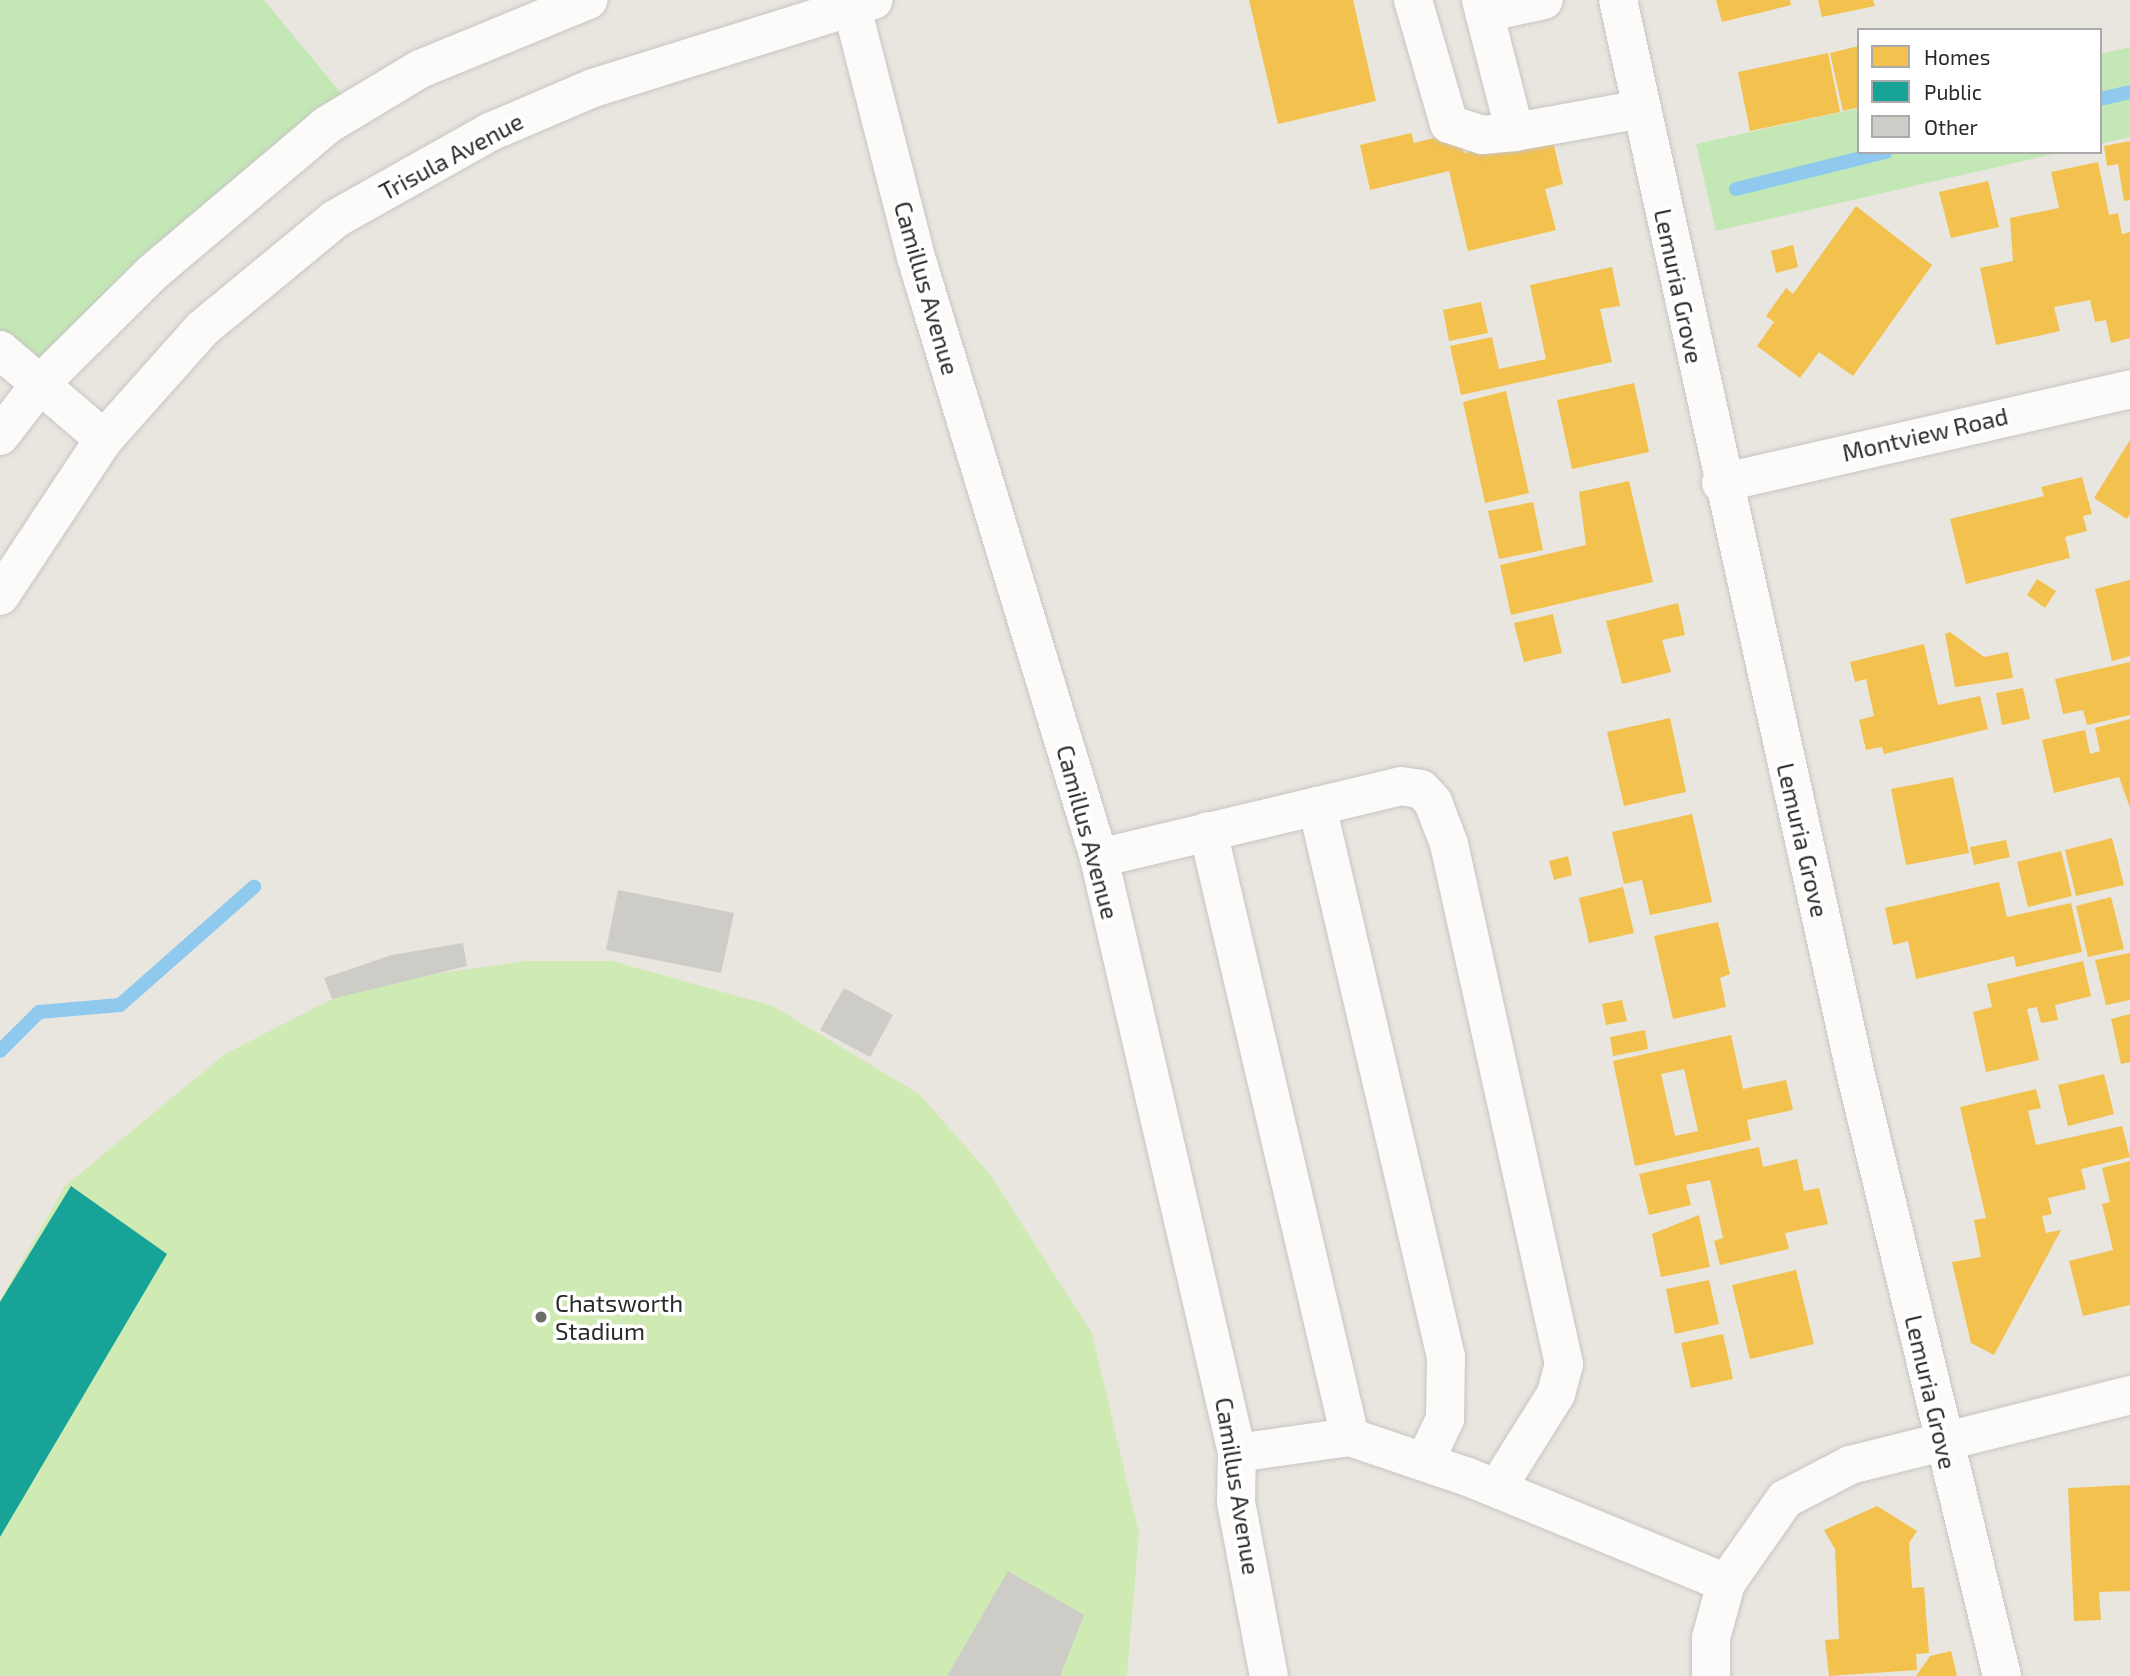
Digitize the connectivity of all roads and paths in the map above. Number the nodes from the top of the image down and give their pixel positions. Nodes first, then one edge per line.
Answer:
1 (588, 0) edge
2 (1413, 0) edge
3 (1544, 0) edge
4 (1618, 0) edge
5 (859, 3) edge
6 (1483, 6) edge
7 (1641, 109) junction
8 (1515, 132) junction
9 (0, 350) edge
10 (40, 384) junction
11 (2130, 389) edge
12 (0, 436) edge
13 (104, 439) junction
14 (1721, 483) junction
15 (0, 596) edge
16 (1317, 806) junction
17 (1208, 831) junction
18 (1099, 858) junction
19 (2130, 1395) edge
20 (1350, 1437) junction
21 (1942, 1441) junction
22 (1237, 1453) junction
23 (1425, 1461) junction
24 (1497, 1488) junction
25 (1726, 1583) junction
26 (1269, 1676) edge
27 (1711, 1676) edge
28 (2002, 1676) edge

1 - 10 street
2 - 8 street
3 - 6 street
4 - 7 street, Lemuria Grove
5 - 13 street, Trisula Avenue
5 - 18 street, Camillus Avenue
6 - 8 street
7 - 8 street
7 - 14 street, Lemuria Grove
9 - 10 street
10 - 12 street
10 - 13 street
11 - 14 street, Montview Road
13 - 15 street, Trisula Avenue
14 - 21 street, Lemuria Grove
16 - 17 street
16 - 23 street
16 - 24 street
17 - 18 street
17 - 20 street
18 - 22 street, Camillus Avenue
19 - 21 street
20 - 22 street
20 - 23 street
21 - 25 street
21 - 28 street, Lemuria Grove
22 - 26 street, Camillus Avenue
23 - 24 street
24 - 25 street
25 - 27 street

